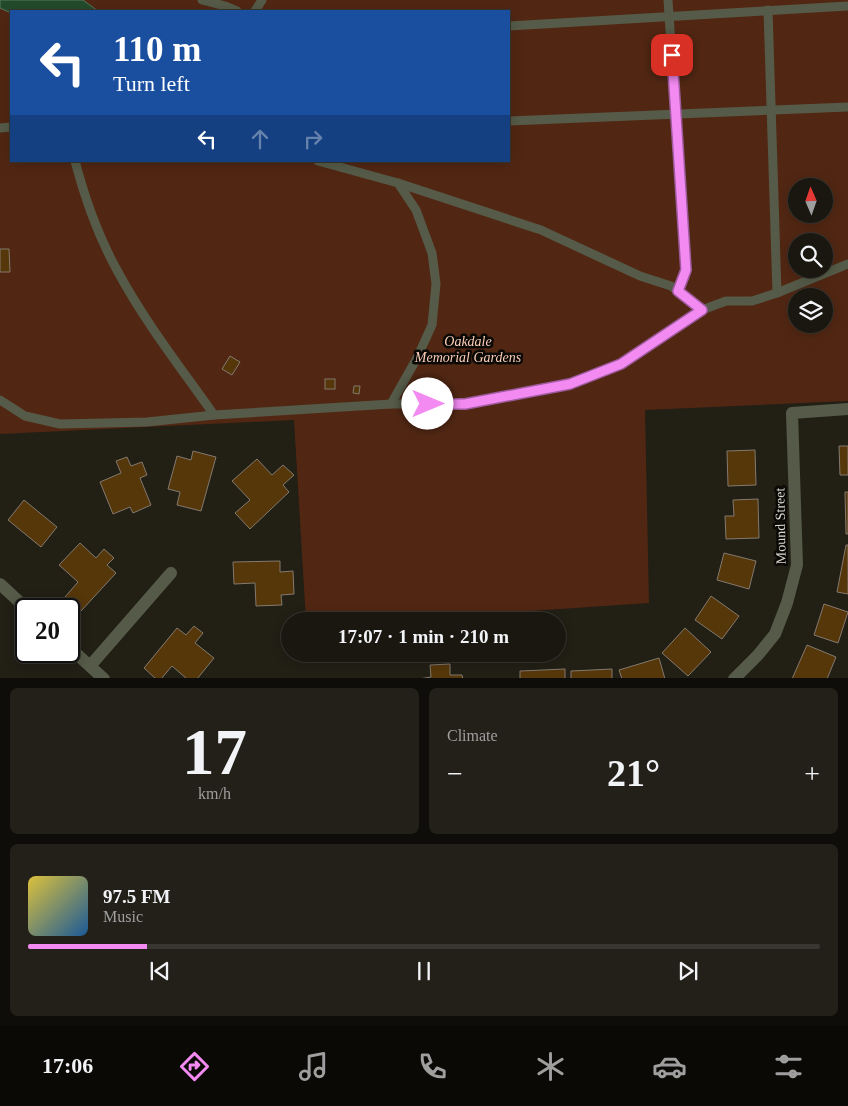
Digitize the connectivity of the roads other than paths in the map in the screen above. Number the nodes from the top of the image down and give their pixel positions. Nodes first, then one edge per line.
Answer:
1 (202, 0) edge
2 (668, 0) edge
3 (848, 6) edge
4 (235, 10) edge
5 (768, 10) junction
6 (669, 16) junction
7 (510, 26) edge
8 (848, 106) edge
9 (771, 110) junction
10 (676, 114) junction
11 (510, 121) edge
12 (75, 162) edge
13 (322, 162) edge
14 (398, 182) junction
15 (848, 264) edge
16 (678, 291) junction
17 (777, 293) junction
18 (702, 310) junction
19 (0, 400) edge
20 (391, 404) junction
21 (848, 409) edge
22 (214, 415) junction
23 (171, 573) dead end
24 (0, 584) edge
25 (15, 598) edge
26 (80, 657) edge
27 (90, 666) junction
28 (104, 678) edge
29 (734, 678) edge

1 - 4 lane
2 - 6 lane
3 - 5 lane
5 - 6 lane
5 - 9 lane
6 - 7 lane
6 - 10 lane
8 - 9 lane
9 - 10 lane
9 - 17 lane
10 - 11 lane
10 - 16 lane
12 - 22 lane
13 - 14 lane
14 - 16 lane
14 - 20 lane
15 - 17 lane
16 - 18 lane
17 - 18 lane
18 - 20 lane
19 - 22 lane
20 - 22 lane
21 - 29 street, Mound Street
23 - 27 street
24 - 25 street
26 - 27 street
27 - 28 street

